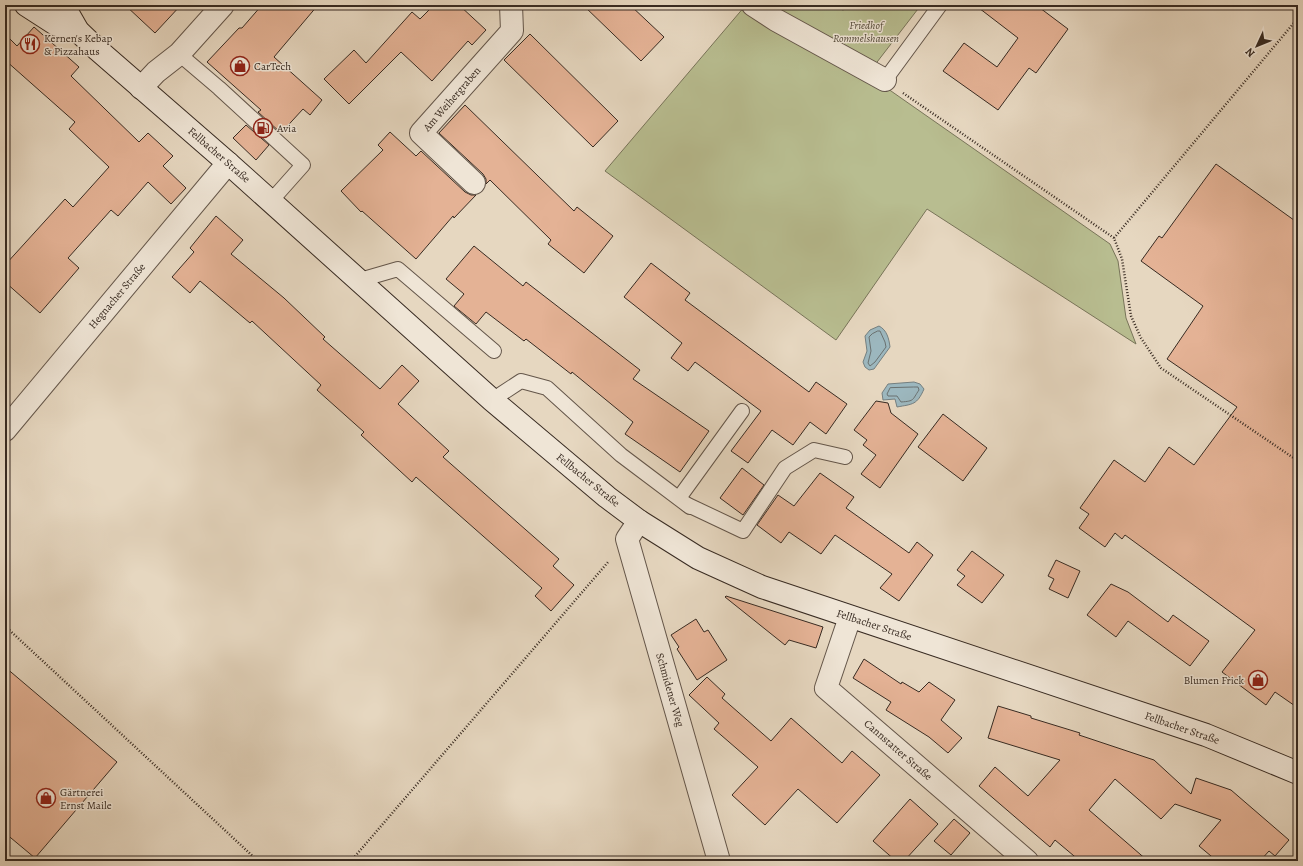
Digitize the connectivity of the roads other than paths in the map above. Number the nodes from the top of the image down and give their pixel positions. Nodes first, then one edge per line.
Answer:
1 (26, 5) edge
2 (62, 5) edge
3 (223, 5) edge
4 (511, 5) edge
5 (753, 5) edge
6 (940, 5) edge
7 (78, 31) junction
8 (179, 54) junction
9 (892, 85) joint
10 (141, 88) junction
11 (228, 163) junction
12 (474, 183) dead end
13 (271, 201) junction
14 (360, 280) junction
15 (494, 351) dead end
16 (492, 400) junction
17 (742, 411) dead end
18 (5, 430) edge
19 (845, 456) dead end
20 (686, 503) junction
21 (639, 521) junction
22 (850, 617) junction
23 (1298, 773) edge
24 (719, 861) edge
25 (1028, 861) edge

1 - 7 main road, Fellbacher Straße
2 - 7 main road, Fellbacher Straße
3 - 8 main road
4 - 12 main road, Am Weihergraben
5 - 9 main road
6 - 9 lane
7 - 10 main road, Fellbacher Straße
8 - 10 main road
8 - 13 lane
10 - 11 main road, Fellbacher Straße
11 - 13 main road, Fellbacher Straße
11 - 18 main road, Hegnacher Straße
13 - 14 main road, Fellbacher Straße
14 - 15 lane
14 - 16 main road, Fellbacher Straße
16 - 20 lane
16 - 21 main road, Fellbacher Straße
17 - 20 lane
19 - 20 lane
21 - 22 main road, Fellbacher Straße
21 - 24 main road, Schmidener Weg
22 - 23 main road, Fellbacher Straße
22 - 25 main road, Cannstatter Straße

